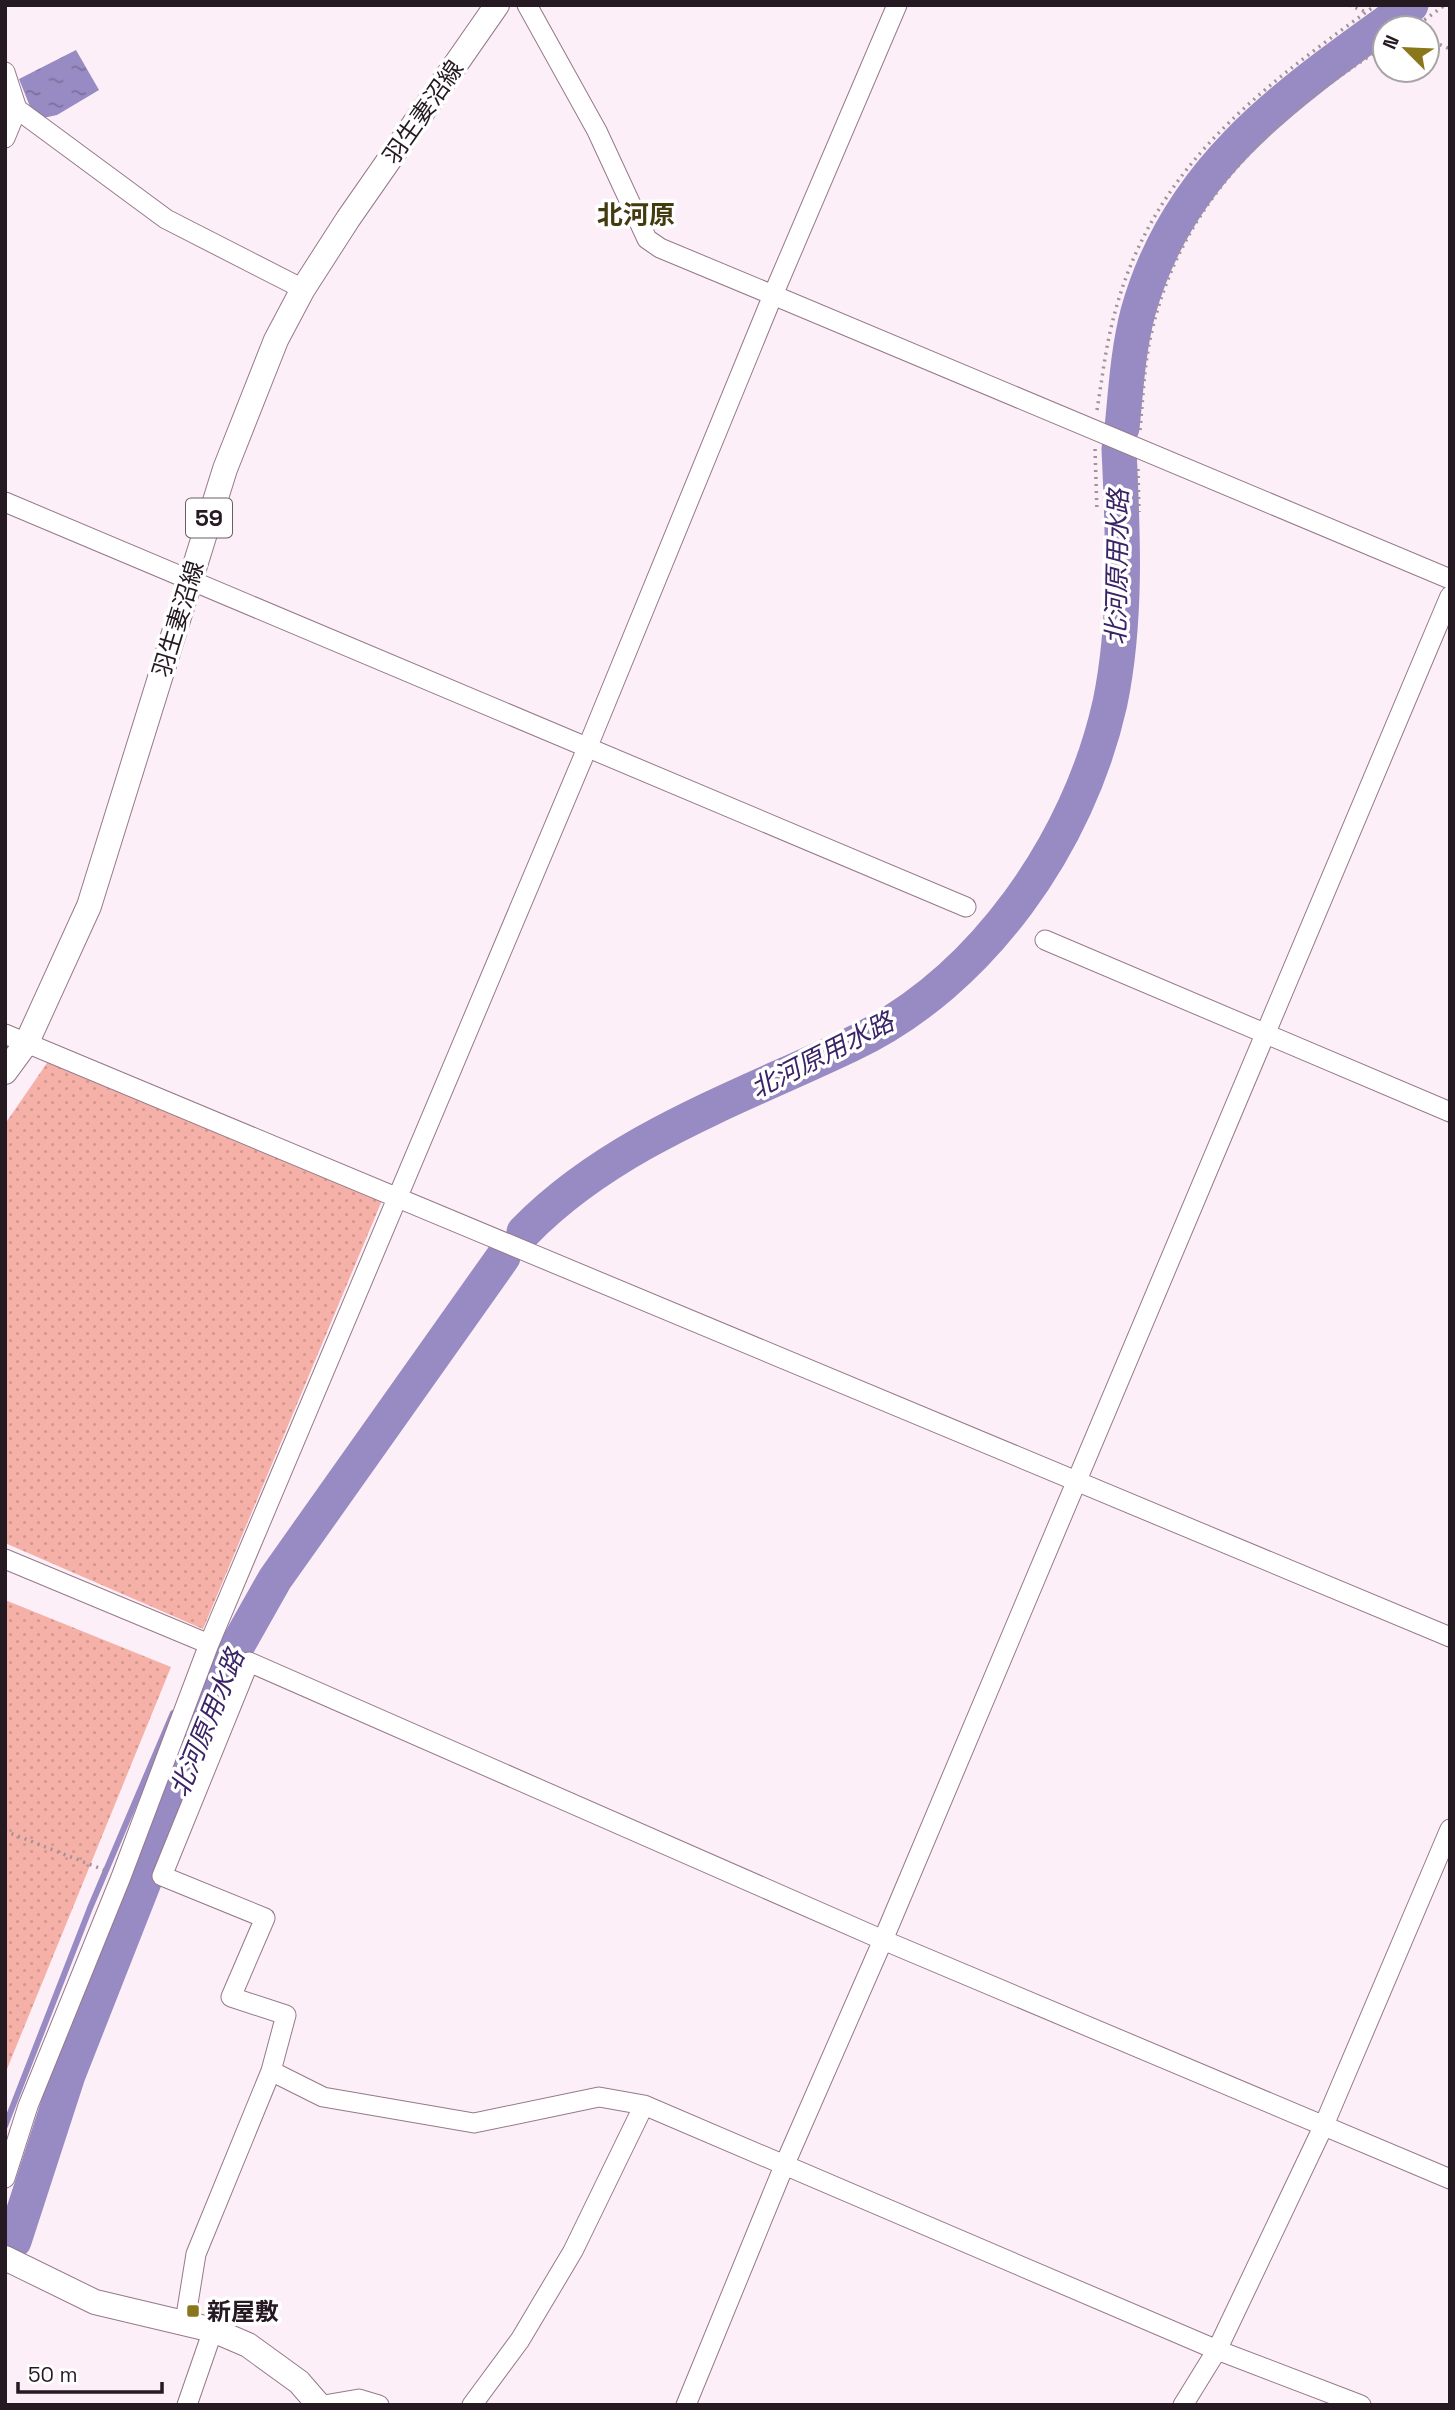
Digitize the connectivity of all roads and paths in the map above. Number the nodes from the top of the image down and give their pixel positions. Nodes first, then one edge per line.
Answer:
1 (497, 5) edge
2 (527, 5) edge
3 (897, 5) edge
4 (1349, 5) edge
5 (1376, 5) edge
6 (1366, 12) junction
7 (1371, 55) edge
8 (5, 72) edge
9 (18, 109) junction
10 (5, 138) edge
11 (303, 289) junction
12 (773, 295) junction
13 (1094, 432) junction
14 (1138, 448) junction
15 (5, 502) edge
16 (1097, 512) dead end
17 (1139, 512) dead end
18 (1450, 579) edge
19 (190, 580) junction
20 (1450, 596) edge
21 (588, 746) junction
22 (967, 907) dead end
23 (1045, 940) dead end
24 (1264, 1034) junction
25 (16, 1038) edge
26 (5, 1072) edge
27 (1450, 1112) edge
28 (397, 1197) junction
29 (1075, 1482) junction
30 (5, 1559) edge
31 (1450, 1637) edge
32 (209, 1644) junction
33 (1450, 1829) edge
34 (5, 1831) edge
35 (121, 1877) junction
36 (883, 1940) junction
37 (271, 2071) junction
38 (644, 2105) junction
39 (1324, 2125) junction
40 (784, 2166) junction
41 (5, 2178) edge
42 (1450, 2179) edge
43 (13, 2263) edge
44 (185, 2322) junction
45 (213, 2330) junction
46 (1217, 2350) junction
47 (187, 2405) edge
48 (322, 2405) edge
49 (379, 2405) edge
50 (472, 2405) edge
51 (686, 2405) edge
52 (1183, 2405) edge
53 (1361, 2405) edge

1 - 11 main road, 羽生妻沼線 / 59
2 - 12 street
3 - 12 street
4 - 6 path
5 - 6 path
6 - 13 path
7 - 14 path
8 - 9 street
9 - 10 street
9 - 11 street
11 - 19 main road, 羽生妻沼線 / 59
12 - 13 street
12 - 21 street
13 - 14 street
13 - 16 path
14 - 17 path
14 - 18 street
15 - 19 street
19 - 21 street
19 - 25 main road, 羽生妻沼線 / 59
20 - 24 street
21 - 22 street
21 - 28 street
23 - 24 street
24 - 27 street
24 - 29 street
25 - 26 main road, 羽生妻沼線 / 59
25 - 28 street
28 - 29 street
28 - 32 street
29 - 31 street
29 - 36 street
30 - 32 street
32 - 35 street
33 - 39 street
34 - 35 path
35 - 41 street
36 - 37 street
36 - 39 street
36 - 40 street
37 - 38 street
37 - 44 street
38 - 40 street
38 - 50 street
39 - 42 street
39 - 46 street
40 - 46 street
40 - 51 street
43 - 44 main road
44 - 45 main road
45 - 47 street
45 - 48 main road
46 - 52 street
46 - 53 street
48 - 49 street

